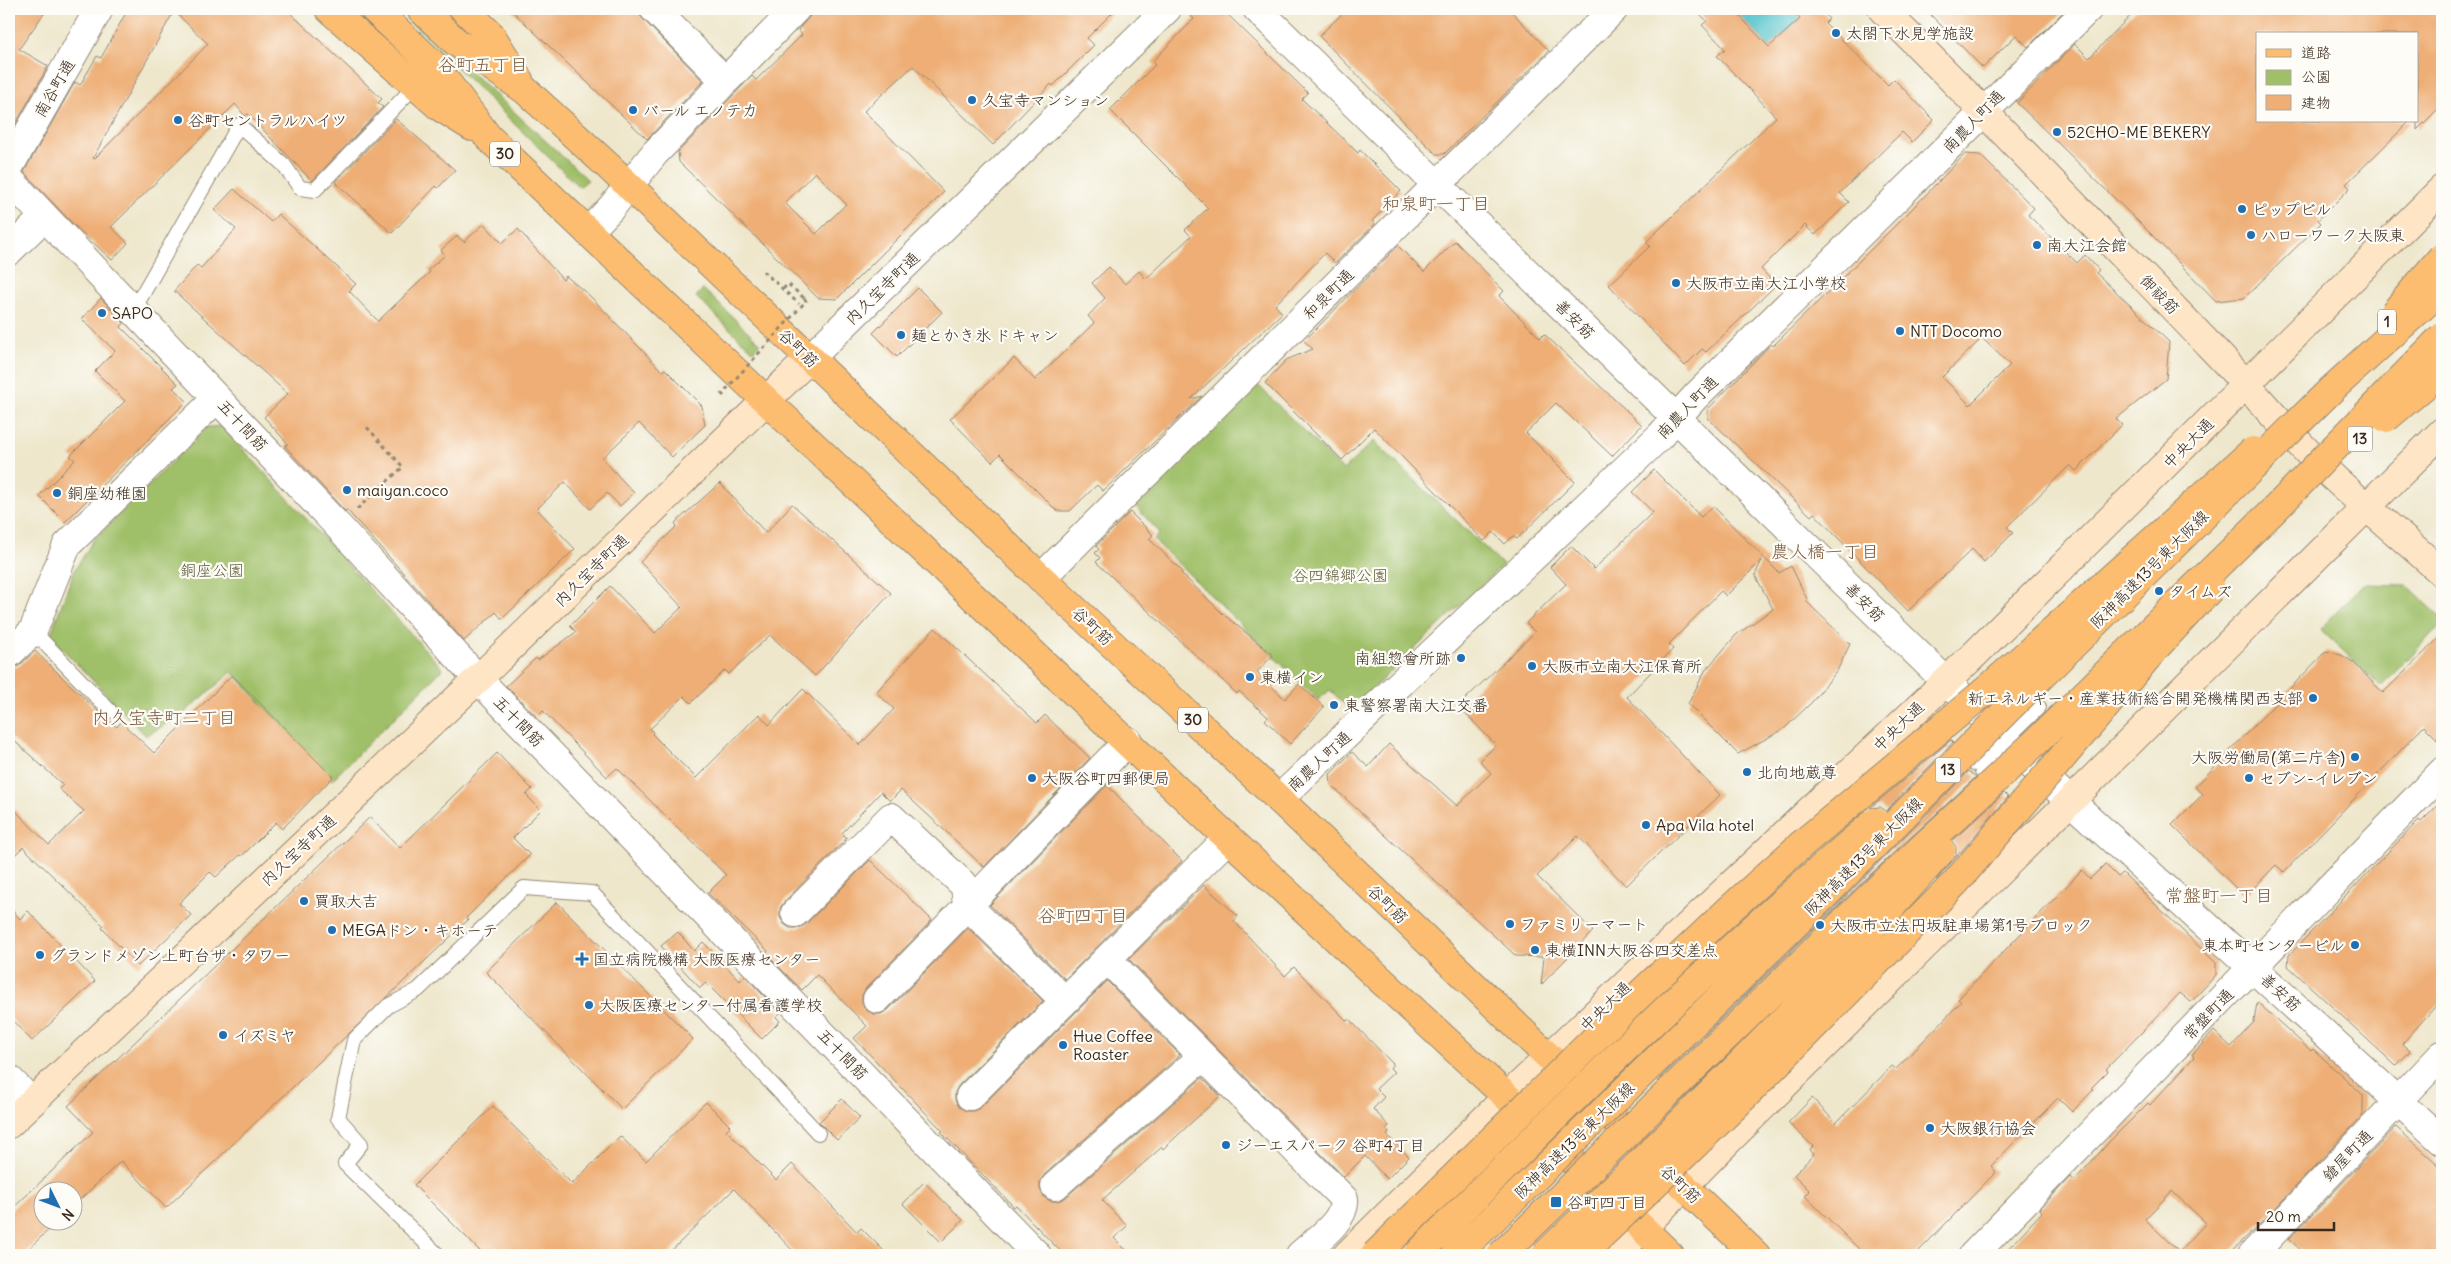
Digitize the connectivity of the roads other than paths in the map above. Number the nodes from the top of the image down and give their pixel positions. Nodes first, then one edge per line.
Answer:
1 (99, 9) edge
2 (329, 9) edge
3 (374, 9) edge
4 (421, 9) edge
5 (464, 9) edge
6 (654, 9) edge
7 (796, 9) edge
8 (1167, 9) edge
9 (1257, 9) edge
10 (1614, 9) edge
11 (1882, 9) edge
12 (2088, 9) edge
13 (724, 80) junction
14 (415, 86) junction
15 (525, 90) junction
16 (1984, 111) junction
17 (488, 137) junction
18 (9, 168) edge
19 (9, 179) edge
20 (1438, 184) junction
21 (629, 186) junction
22 (2442, 189) edge
23 (44, 217) junction
24 (588, 232) junction
25 (9, 252) edge
26 (2442, 257) edge
27 (2442, 270) edge
28 (2442, 289) edge
29 (134, 309) junction
30 (2442, 337) edge
31 (2442, 349) edge
32 (810, 358) junction
33 (2442, 371) edge
34 (2246, 386) junction
35 (2333, 388) junction
36 (217, 398) junction
37 (767, 401) junction
38 (1675, 418) junction
39 (2442, 432) edge
40 (2368, 506) junction
41 (2277, 507) junction
42 (2442, 573) edge
43 (1041, 578) junction
44 (33, 631) junction
45 (9, 654) edge
46 (478, 679) junction
47 (1946, 681) junction
48 (2039, 707) dead end
49 (110, 711) dead end
50 (2012, 734) junction
51 (1128, 741) junction
52 (1978, 768) dead end
53 (2442, 772) edge
54 (1279, 799) junction
55 (2072, 802) junction
56 (1228, 838) junction
57 (968, 905) junction
58 (796, 914) dead end
59 (1107, 959) junction
60 (2254, 967) junction
61 (877, 999) dead end
62 (1065, 1000) junction
63 (2442, 1055) edge
64 (1202, 1057) junction
65 (1549, 1059) junction
66 (9, 1079) edge
67 (970, 1096) dead end
68 (1507, 1097) junction
69 (2399, 1101) junction
70 (32, 1102) junction
71 (9, 1124) edge
72 (818, 1133) dead end
73 (2442, 1141) edge
74 (1055, 1186) dead end
75 (1683, 1186) junction
76 (1643, 1229) junction
77 (438, 1255) edge
78 (1037, 1255) edge
79 (1300, 1255) edge
80 (1347, 1255) edge
81 (1375, 1255) edge
82 (1417, 1255) edge
83 (1456, 1255) edge
84 (1501, 1255) edge
85 (1545, 1255) edge
86 (1581, 1255) edge
87 (1616, 1255) edge
88 (1670, 1255) edge
89 (1756, 1255) edge
90 (1973, 1255) edge
91 (2252, 1255) edge

1 - 18 street, 南谷町通
2 - 14 main road, 30
3 - 17 main road, 30
4 - 15 main road, 谷町筋 / 30
5 - 15 main road, 30
6 - 13 street
7 - 13 street
8 - 32 street, 内久宝寺町通
9 - 20 street, 善安筋
10 - 20 street, 和泉町通
11 - 16 street, 御祓筋
12 - 16 street, 南農人町通
13 - 21 street
14 - 17 main road, 30
14 - 29 lane
15 - 21 main road, 谷町筋 / 30
16 - 34 street, 御祓筋
16 - 38 street, 南農人町通
17 - 24 main road, 30
19 - 23 street, 五十間筋
20 - 38 street, 善安筋
20 - 43 street, 和泉町通
21 - 24 street
21 - 32 main road, 谷町筋 / 30
22 - 34 street, 中央大通
23 - 25 street
23 - 29 street, 五十間筋
24 - 37 main road, 30
26 - 35 main road, 1, bridge
27 - 81 main road, 中央大通, bridge
28 - 35 main road, 阪神高速13号東大阪線 / 13, bridge
29 - 36 street, 五十間筋
30 - 41 main road, 阪神高速13号東大阪線 / 13, bridge
31 - 86 main road, bridge
32 - 37 street, 内久宝寺町通
32 - 43 main road, 谷町筋 / 30
33 - 41 main road, 13, bridge
34 - 40 street, 御祓筋
34 - 47 street, 中央大通
35 - 50 main road, 阪神高速13号東大阪線 / 13, bridge
36 - 44 street
36 - 46 street, 五十間筋
37 - 46 street, 内久宝寺町通
37 - 51 main road, 30
38 - 47 street, 善安筋
38 - 54 street, 南農人町通
39 - 40 street
40 - 42 street, 御祓筋
40 - 55 street
41 - 50 main road, 阪神高速13号東大阪線 / 13, bridge
43 - 54 main road, 谷町筋 / 30
44 - 45 street
44 - 49 lane
46 - 70 street, 内久宝寺町通
46 - 78 street, 五十間筋
47 - 50 street, 善安筋
47 - 65 street, 中央大通
48 - 50 lane
50 - 52 lane
50 - 55 street, 善安筋
50 - 82 main road, bridge
50 - 83 main road, 阪神高速13号東大阪線 / 13, bridge
50 - 84 main road, 阪神高速13号東大阪線 / 13, bridge
50 - 85 main road, bridge
51 - 56 main road, 30
51 - 57 street
53 - 60 street, 常盤町通
54 - 65 main road, 谷町筋 / 30
55 - 60 street, 善安筋
55 - 75 street
56 - 59 street
56 - 68 main road, 30
57 - 58 street
57 - 61 street
57 - 62 street
59 - 62 street
59 - 64 street
60 - 69 street, 善安筋
60 - 90 street, 常盤町通
62 - 67 street
63 - 69 street, 鎗屋町通
64 - 74 street
64 - 79 street
65 - 68 street, 中央大通
65 - 75 main road, 谷町筋 / 30
66 - 70 street
68 - 76 main road, 30
68 - 80 street, 中央大通
69 - 73 street, 善安筋
69 - 91 street, 鎗屋町通
70 - 71 street, 内久宝寺町通
72 - 77 lane
75 - 76 street
75 - 89 main road, 谷町筋 / 30
76 - 87 street
76 - 88 main road, 30

